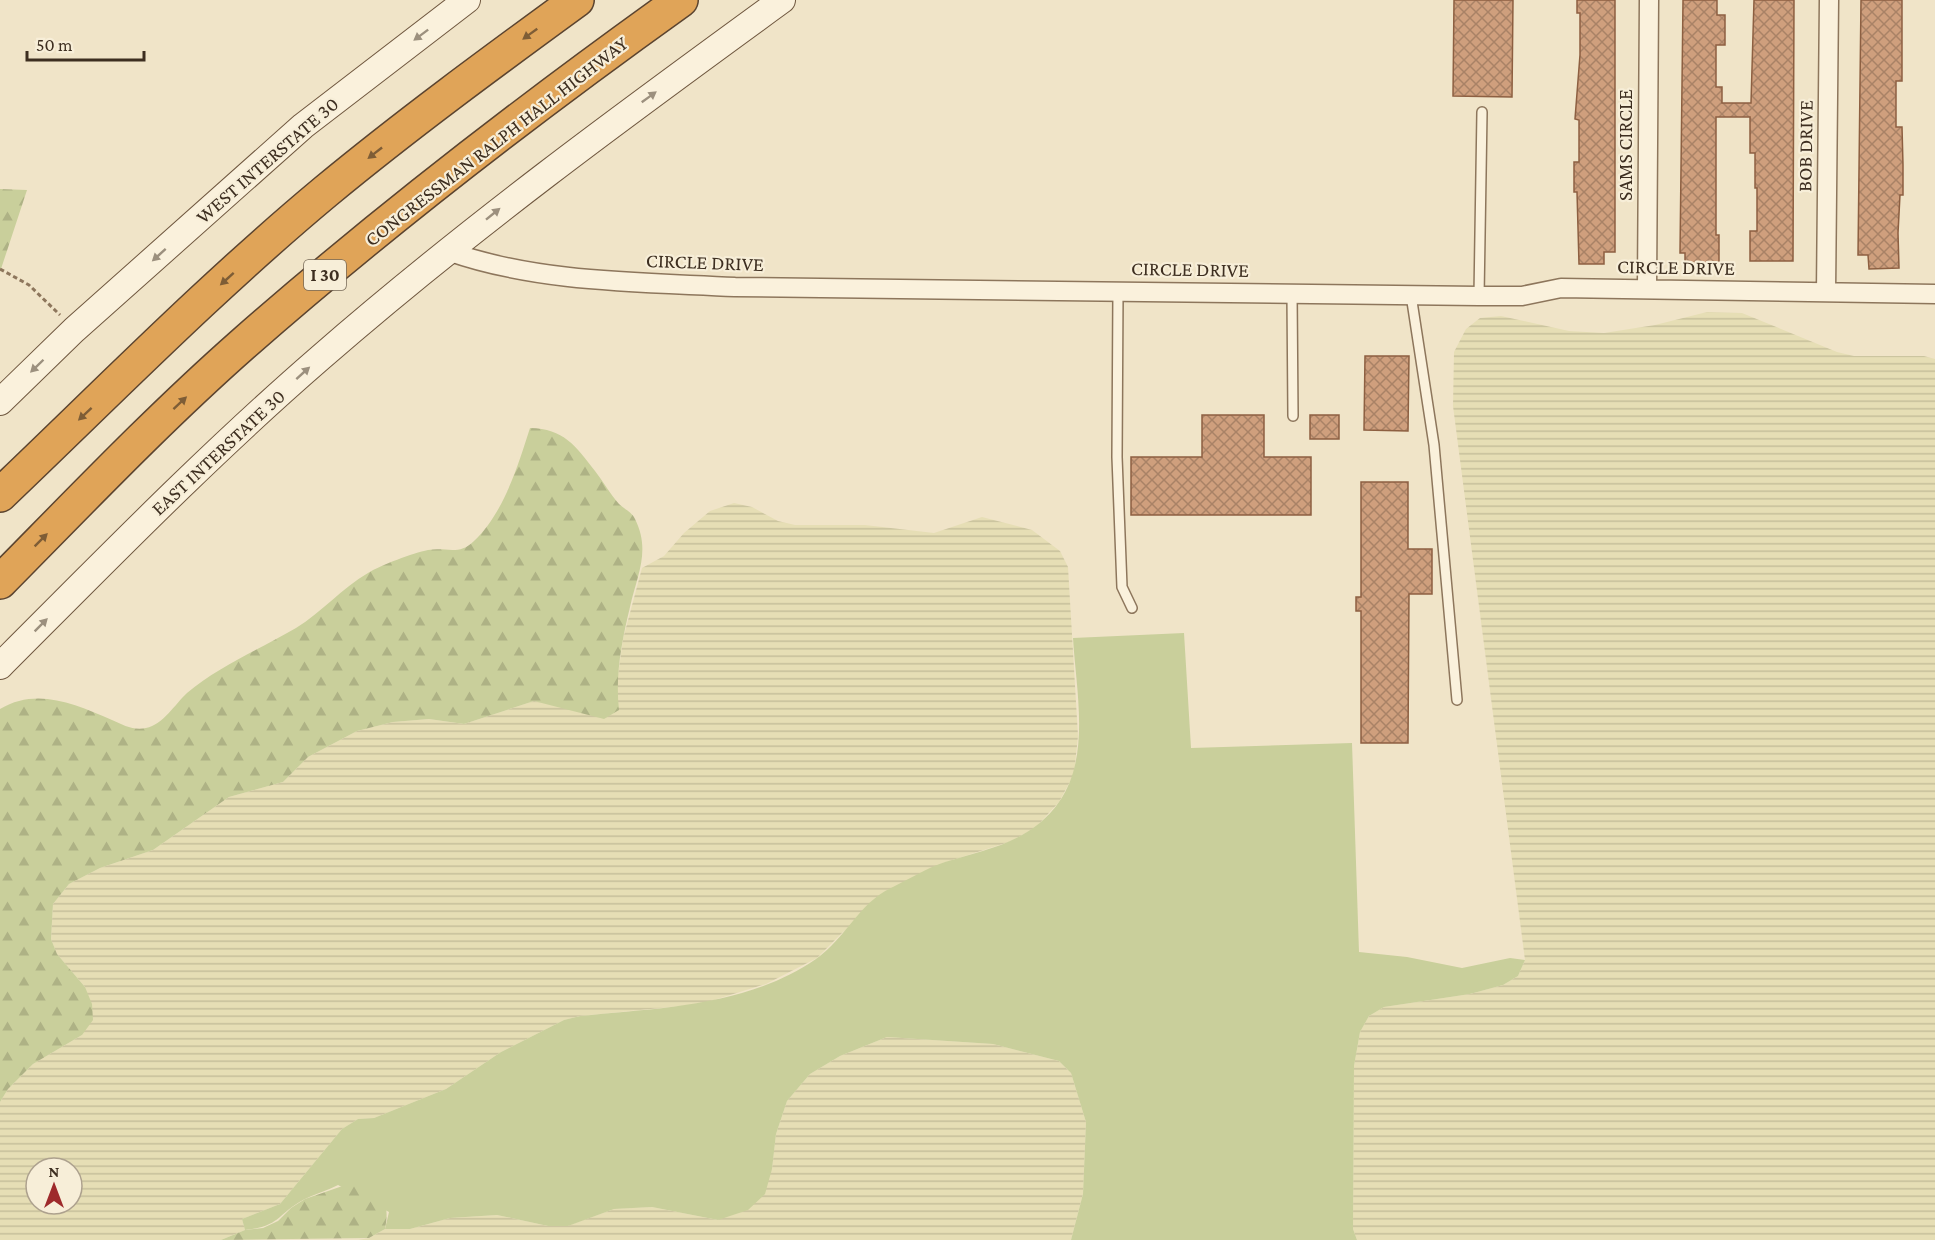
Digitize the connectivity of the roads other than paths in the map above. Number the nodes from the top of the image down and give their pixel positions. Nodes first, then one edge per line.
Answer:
1 (467, 0) edge
2 (577, 0) edge
3 (783, 0) edge
4 (1648, 0) edge
5 (1829, 0) edge
6 (681, 1) edge
7 (1482, 112) dead end
8 (448, 251) junction
9 (1647, 289) junction
10 (1118, 291) junction
11 (1826, 292) junction
12 (1292, 294) junction
13 (1935, 294) edge
14 (1411, 295) junction
15 (1479, 296) junction
16 (0, 402) edge
17 (1293, 416) dead end
18 (0, 495) edge
19 (0, 582) edge
20 (1132, 608) dead end
21 (0, 666) edge
22 (1457, 700) dead end

1 -> 16 main road, WEST INTERSTATE 30
2 -> 18 highway
8 -> 3 main road
4 - 9 street, SAMS CIRCLE
5 - 11 street, BOB DRIVE
19 -> 6 highway, CONGRESSMAN RALPH HALL HIGHWAY / I 30
7 - 15 lane
8 - 10 street, CIRCLE DRIVE
21 -> 8 main road, EAST INTERSTATE 30
9 - 11 street, CIRCLE DRIVE
9 - 15 street, CIRCLE DRIVE
10 - 12 street, CIRCLE DRIVE
10 - 20 lane
11 - 13 street, CIRCLE DRIVE
12 - 14 street, CIRCLE DRIVE
12 - 17 lane
14 - 15 street, CIRCLE DRIVE
14 - 22 lane

